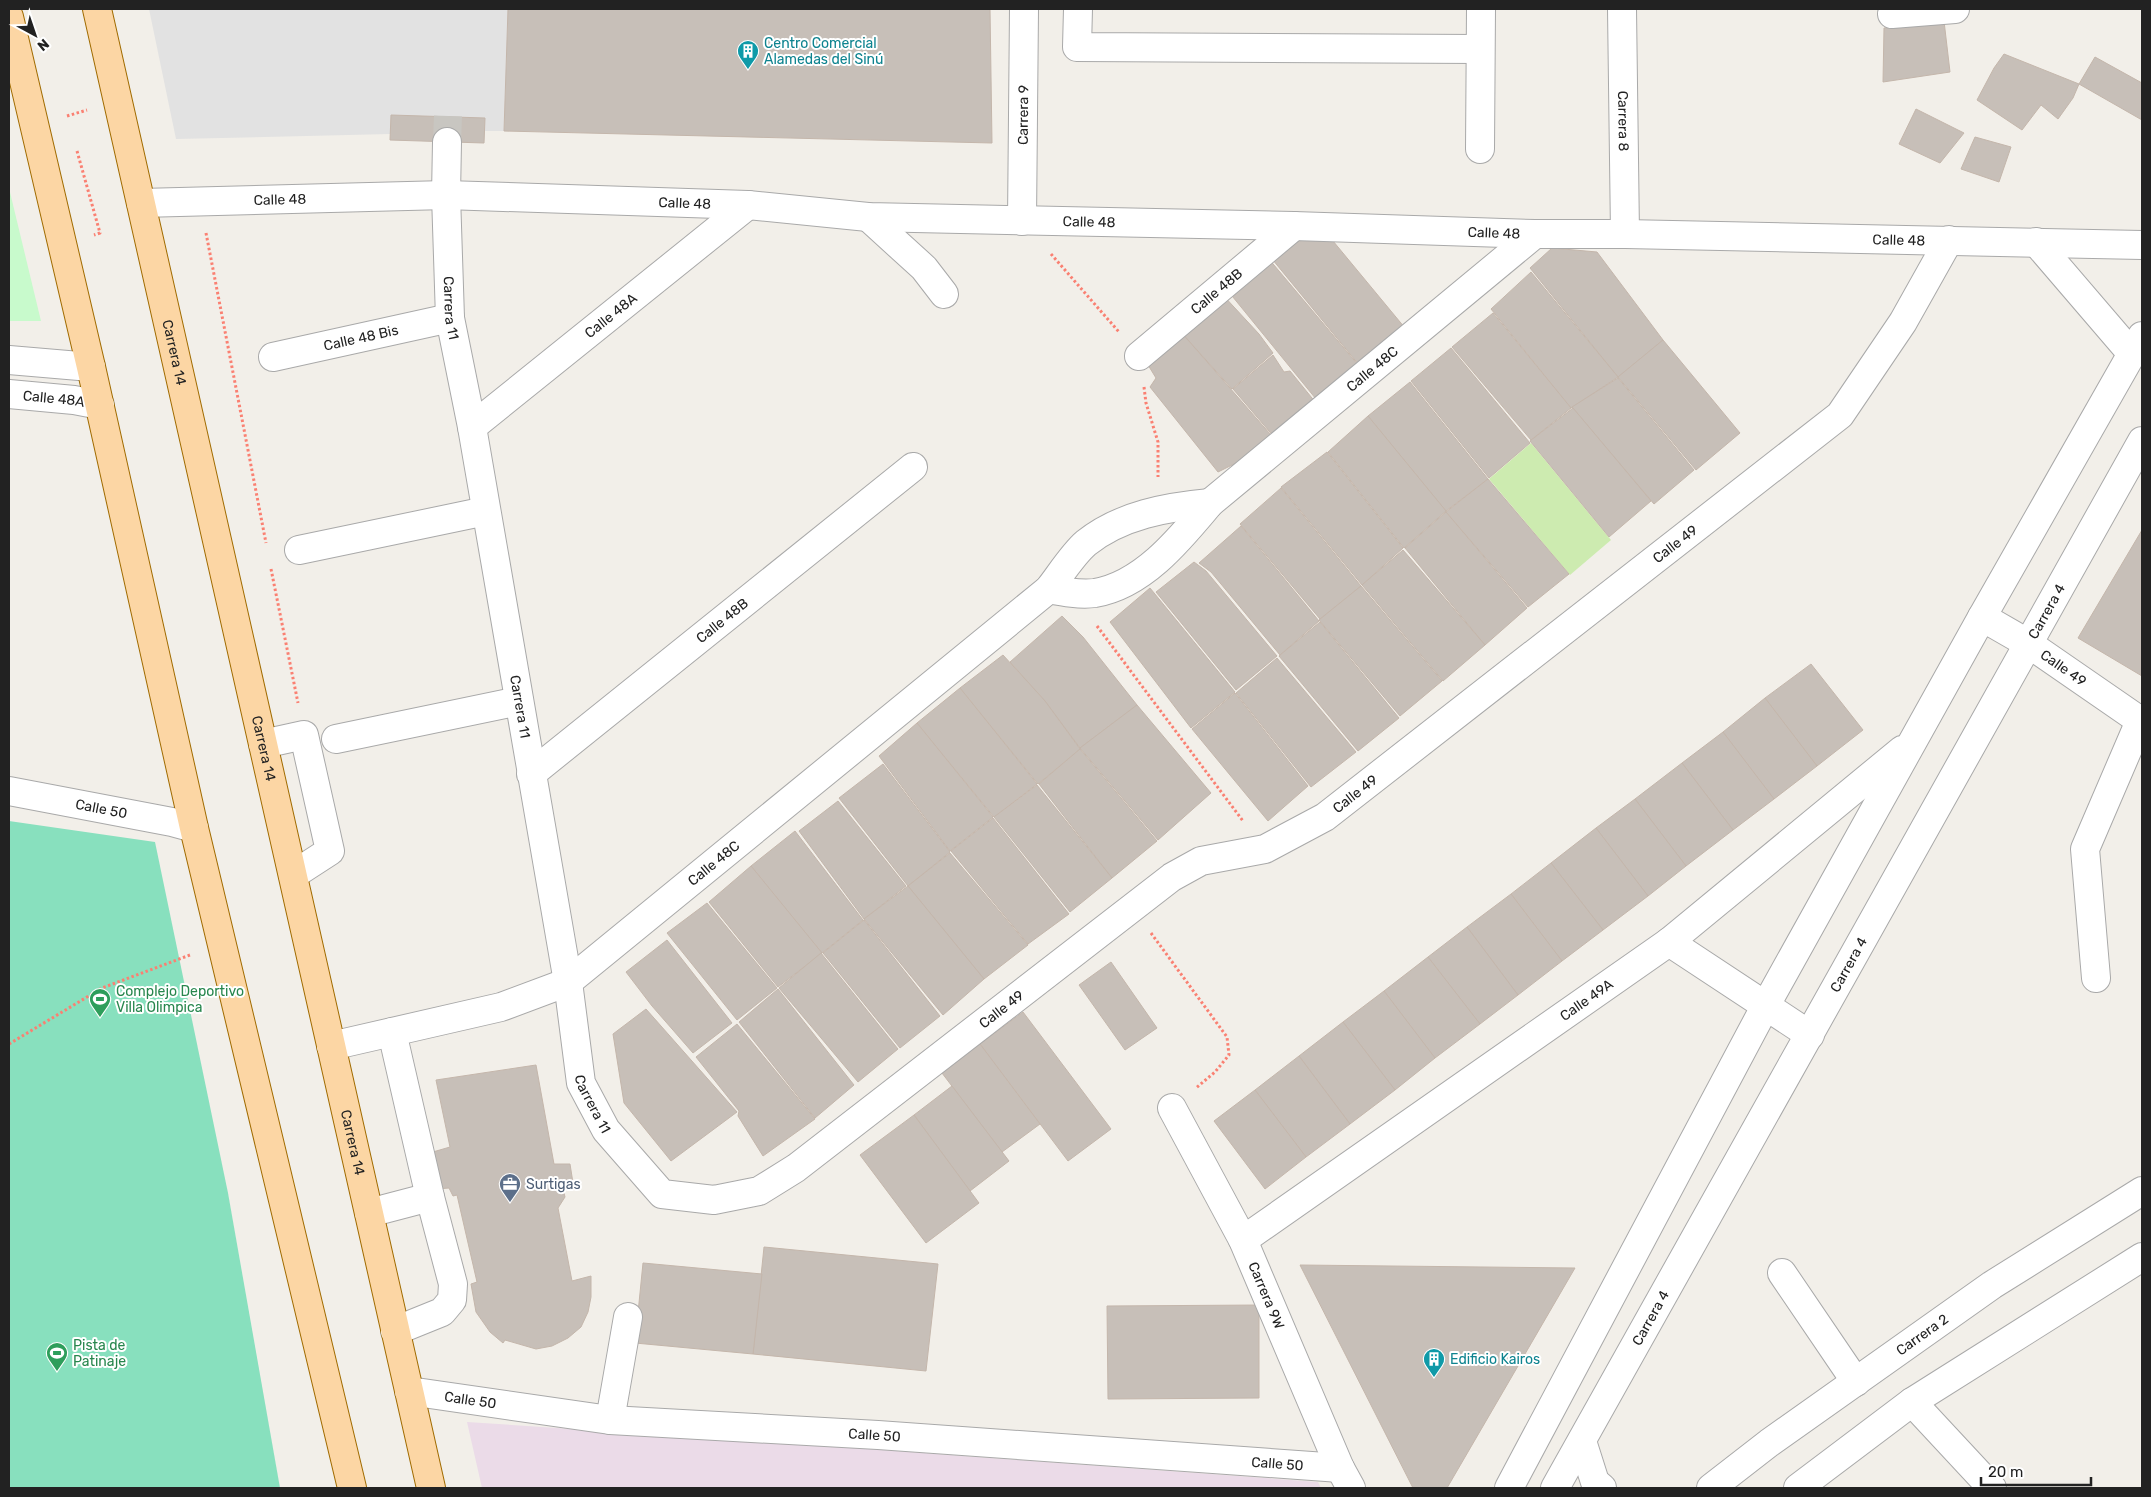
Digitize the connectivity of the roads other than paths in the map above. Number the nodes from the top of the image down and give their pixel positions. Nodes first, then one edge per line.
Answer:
1 (97, 9) edge
2 (1024, 9) edge
3 (1078, 9) edge
4 (1481, 9) edge
5 (1622, 9) edge
6 (1955, 9) edge
7 (1892, 14) dead end
8 (9, 17) edge
9 (1480, 49) junction
10 (447, 142) tunnel mouth
11 (1480, 149) dead end
12 (446, 195) junction
13 (141, 203) junction
14 (748, 205) junction
15 (868, 217) junction
16 (1022, 221) junction
17 (1294, 226) junction
18 (1535, 234) junction
19 (1625, 234) junction
20 (1949, 240) junction
21 (2036, 242) junction
22 (2142, 245) edge
23 (944, 294) dead end
24 (450, 318) junction
25 (2137, 345) edge
26 (1140, 356) dead end
27 (273, 357) dead end
28 (9, 360) edge
29 (91, 366) junction
30 (9, 394) edge
31 (100, 405) junction
32 (472, 427) junction
33 (2142, 441) edge
34 (913, 467) dead end
35 (1210, 503) junction
36 (486, 511) junction
37 (298, 550) dead end
38 (1049, 588) junction
39 (1982, 617) junction
40 (2029, 644) junction
41 (519, 701) junction
42 (2141, 722) edge
43 (336, 739) dead end
44 (1913, 741) junction
45 (263, 744) junction
46 (531, 774) junction
47 (9, 791) edge
48 (194, 828) junction
49 (292, 876) junction
50 (1669, 942) junction
51 (2096, 978) dead end
52 (568, 982) junction
53 (1766, 1005) junction
54 (392, 1032) junction
55 (1810, 1035) junction
56 (331, 1046) junction
57 (1172, 1108) road end
58 (2142, 1191) edge
59 (662, 1194) joint
60 (430, 1197) junction
61 (369, 1213) junction
62 (1243, 1240) junction
63 (2142, 1257) edge
64 (1782, 1273) dead end
65 (628, 1318) dead end
66 (395, 1331) junction
67 (1856, 1382) junction
68 (409, 1391) junction
69 (1912, 1402) junction
70 (610, 1420) junction
71 (1582, 1442) junction
72 (1345, 1478) edge
73 (352, 1488) edge
74 (430, 1488) edge
75 (1510, 1488) edge
76 (1555, 1488) edge
77 (1602, 1488) edge
78 (1711, 1488) edge
79 (1798, 1488) edge
80 (1992, 1488) edge

1 - 13 main road, Carrera 14
2 - 16 street, Carrera 9
3 - 9 street
4 - 9 street
5 - 19 street, Carrera 8
6 - 7 street
8 - 29 main road
9 - 11 street
10 - 12 street, Carrera 11
12 - 13 street, Calle 48
12 - 14 street, Calle 48
12 - 24 street, Carrera 11
13 - 45 main road, Carrera 14
14 - 15 street, Calle 48
14 - 32 street, Calle 48A
15 - 16 street, Calle 48
15 - 23 street
16 - 17 street, Calle 48
17 - 18 street, Calle 48
17 - 26 street, Calle 48B
18 - 19 street, Calle 48
18 - 35 street, Calle 48C
19 - 20 street, Calle 48
20 - 21 street, Calle 48
20 - 59 street, Calle 49
21 - 22 street, Calle 48
21 - 25 street
24 - 27 street, Calle 48 Bis
24 - 32 street, Carrera 11
25 - 39 street
28 - 29 street
29 - 31 main road
30 - 31 street, Calle 48A
31 - 48 main road
32 - 36 street, Carrera 11
33 - 40 street, Carrera 4
34 - 46 street, Calle 48B
35 - 38 street, Calle 48C
35 - 38 street, Calle 48C
36 - 37 street
36 - 41 street, Carrera 11
38 - 52 street, Calle 48C
39 - 40 street, Calle 49
39 - 44 street
40 - 42 street, Calle 49
40 - 55 street, Carrera 4
41 - 43 street
41 - 46 street, Carrera 11
42 - 51 street
44 - 50 street, Calle 49A
44 - 53 street
45 - 49 main road, Carrera 14
45 - 49 street
46 - 52 street, Carrera 11
47 - 48 street, Calle 50
48 - 73 main road
49 - 56 main road, Carrera 14
50 - 53 street
50 - 62 street, Calle 49A
52 - 54 street, Calle 48C
52 - 59 street, Carrera 11
53 - 55 street
53 - 75 street
54 - 56 street, Calle 48C
54 - 60 street
55 - 71 street, Carrera 4
56 - 61 main road, Carrera 14
57 - 62 street, Carrera 9W
58 - 67 street, Carrera 2
60 - 61 street
60 - 66 street
61 - 66 main road, Carrera 14
62 - 72 street, Carrera 9W
63 - 69 street
64 - 67 street
65 - 70 street
66 - 68 main road, Carrera 14
67 - 78 street, Carrera 2
68 - 70 street, Calle 50
68 - 74 main road, Carrera 14
69 - 79 street
69 - 80 street
70 - 72 street, Calle 50
71 - 76 street, Carrera 4
71 - 77 street

